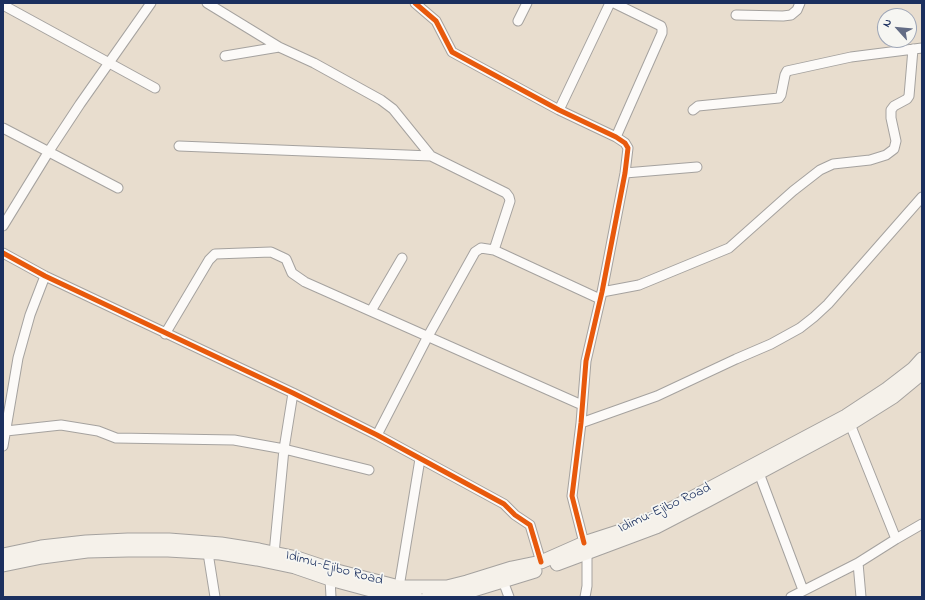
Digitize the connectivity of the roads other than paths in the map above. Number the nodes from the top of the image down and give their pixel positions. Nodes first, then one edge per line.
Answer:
1 (151, 3) edge
2 (207, 3) edge
3 (415, 3) edge
4 (527, 3) edge
5 (610, 3) edge
6 (614, 3) edge
7 (800, 3) edge
8 (3, 5) edge
9 (736, 15) dead end
10 (518, 21) dead end
11 (279, 47) junction
12 (917, 49) edge
13 (225, 56) dead end
14 (110, 63) junction
15 (155, 88) dead end
16 (559, 110) junction
17 (693, 110) dead end
18 (3, 128) edge
19 (616, 137) junction
20 (180, 146) dead end
21 (49, 151) junction
22 (431, 156) junction
23 (697, 167) dead end
24 (625, 173) junction
25 (118, 188) dead end
26 (922, 197) edge
27 (3, 226) edge
28 (494, 250) junction
29 (3, 253) edge
30 (402, 258) dead end
31 (45, 276) junction
32 (601, 295) junction
33 (371, 311) junction
34 (165, 334) junction
35 (427, 338) junction
36 (922, 359) edge
37 (922, 372) edge
38 (293, 393) junction
39 (582, 405) junction
40 (581, 423) junction
41 (850, 424) junction
42 (6, 431) junction
43 (377, 435) junction
44 (3, 446) edge
45 (284, 449) junction
46 (420, 459) junction
47 (369, 470) dead end
48 (759, 474) junction
49 (922, 524) edge
50 (896, 539) junction
51 (585, 548) junction
52 (208, 553) junction
53 (274, 554) junction
54 (3, 555) edge
55 (540, 562) junction
56 (858, 563) junction
57 (3, 565) edge
58 (330, 579) junction
59 (503, 582) junction
60 (399, 587) junction
61 (803, 590) junction
62 (215, 597) edge
63 (332, 597) edge
64 (416, 597) edge
65 (428, 597) edge
66 (509, 597) edge
67 (585, 597) edge
68 (792, 597) edge
69 (861, 597) edge

1 - 14 street
2 - 11 street
3 - 16 street
4 - 10 street
5 - 16 street
6 - 19 street
7 - 9 street
8 - 14 street
11 - 13 street
11 - 22 street
12 - 17 street
12 - 32 street
14 - 15 street
14 - 21 street
16 - 19 street
18 - 21 street
19 - 24 street
20 - 22 street
21 - 25 street
21 - 27 street
22 - 28 street
23 - 24 street
24 - 32 street
26 - 40 street
28 - 32 street
28 - 35 street
29 - 31 street
30 - 33 street
31 - 34 street
31 - 42 street
32 - 39 street
33 - 34 street
33 - 35 street
34 - 38 street
35 - 39 street
35 - 43 street
36 - 51 main road, Idimu-Ejibo Road
37 - 41 main road, Idimu-Ejibo Road
38 - 43 street
38 - 45 street
39 - 40 street
40 - 51 street
41 - 48 main road, Idimu-Ejibo Road
41 - 50 street
42 - 44 street
42 - 45 street
43 - 46 street
45 - 47 street
45 - 53 street
46 - 55 street
46 - 60 street
48 - 51 main road, Idimu-Ejibo Road
48 - 61 street
49 - 50 street
50 - 56 street
51 - 55 main road, Idimu-Ejibo Road
51 - 59 main road, Idimu-Ejibo Road
51 - 67 street
52 - 57 main road, Idimu-Ejibo Road
52 - 58 main road, Idimu-Ejibo Road
52 - 62 street
53 - 54 main road, Idimu-Ejibo Road
53 - 60 main road, Idimu-Ejibo Road
55 - 60 main road, Idimu-Ejibo Road
56 - 61 street
56 - 69 street
58 - 63 street
58 - 64 main road, Idimu-Ejibo Road
59 - 65 main road, Idimu-Ejibo Road
59 - 66 street
61 - 68 street

